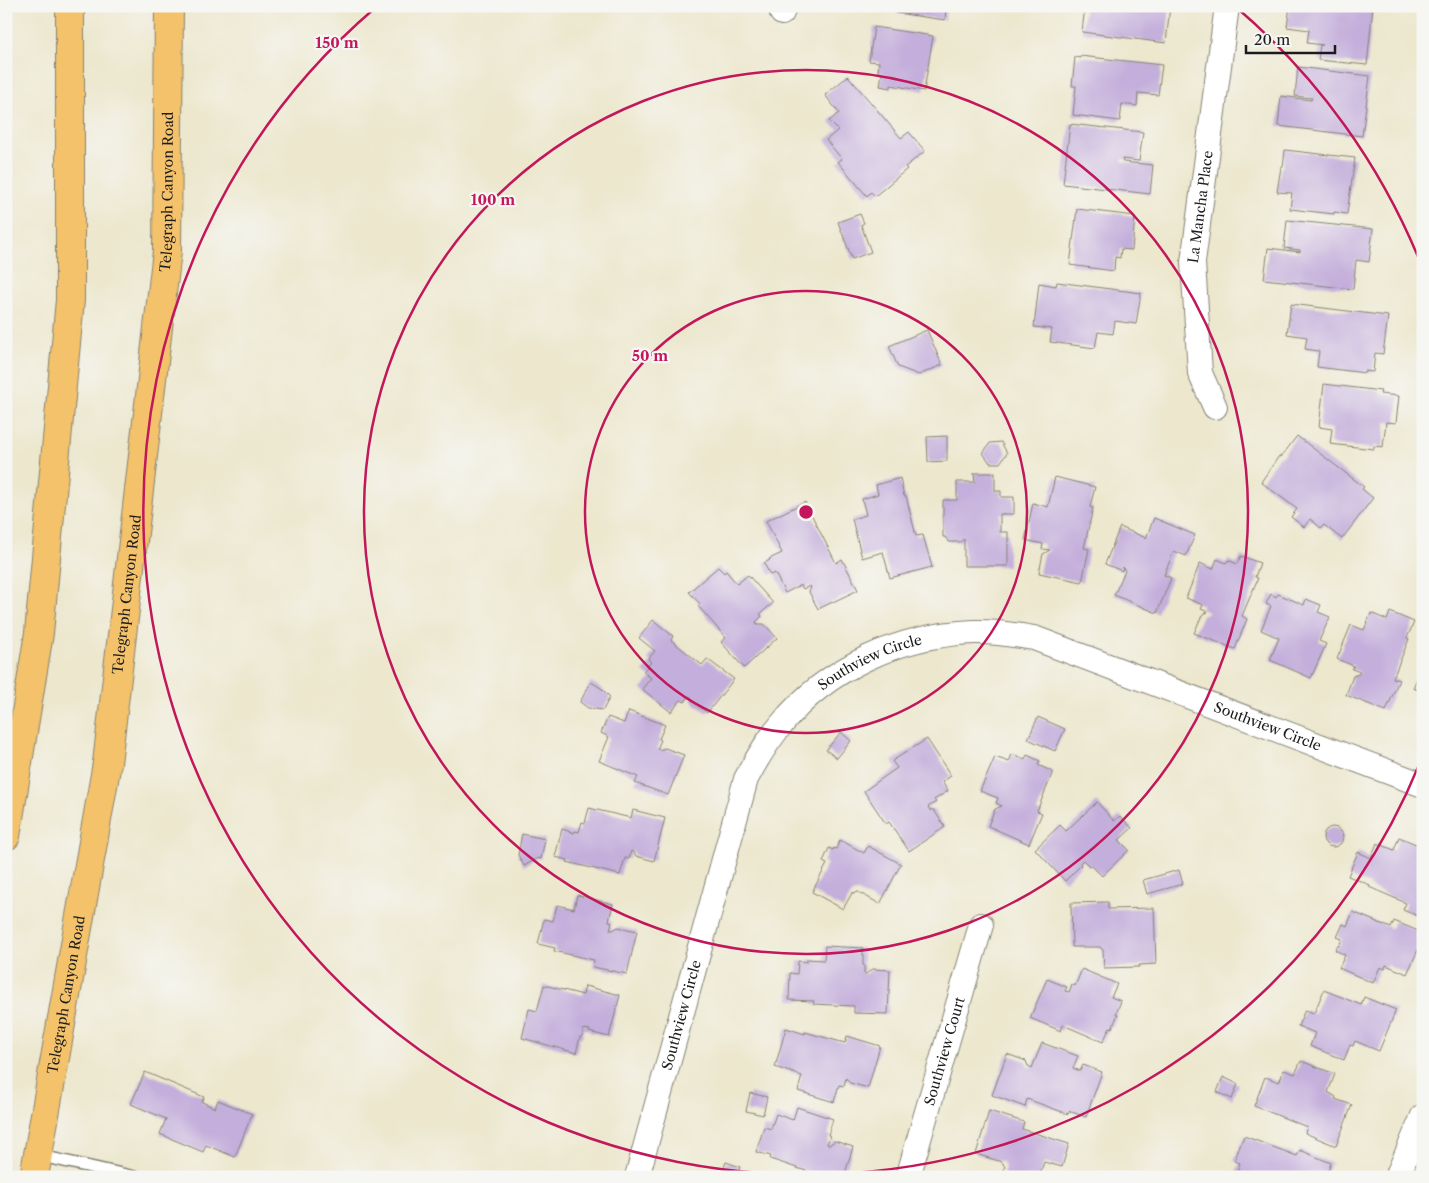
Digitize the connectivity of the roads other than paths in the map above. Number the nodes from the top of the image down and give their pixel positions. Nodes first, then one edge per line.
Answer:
1 (70, 6) edge
2 (169, 6) edge
3 (1227, 6) edge
4 (1215, 407) dead end
5 (1423, 785) edge
6 (6, 836) edge
7 (981, 925) dead end
8 (1423, 1116) edge
9 (36, 1166) edge
10 (135, 1177) edge
11 (637, 1177) edge
12 (908, 1177) edge
13 (1397, 1177) edge

1 - 6 main road
2 - 9 main road, Telegraph Canyon Road
3 - 4 street, La Mancha Place
5 - 11 street, Southview Circle
7 - 12 street, Southview Court
8 - 13 street
9 - 10 lane

